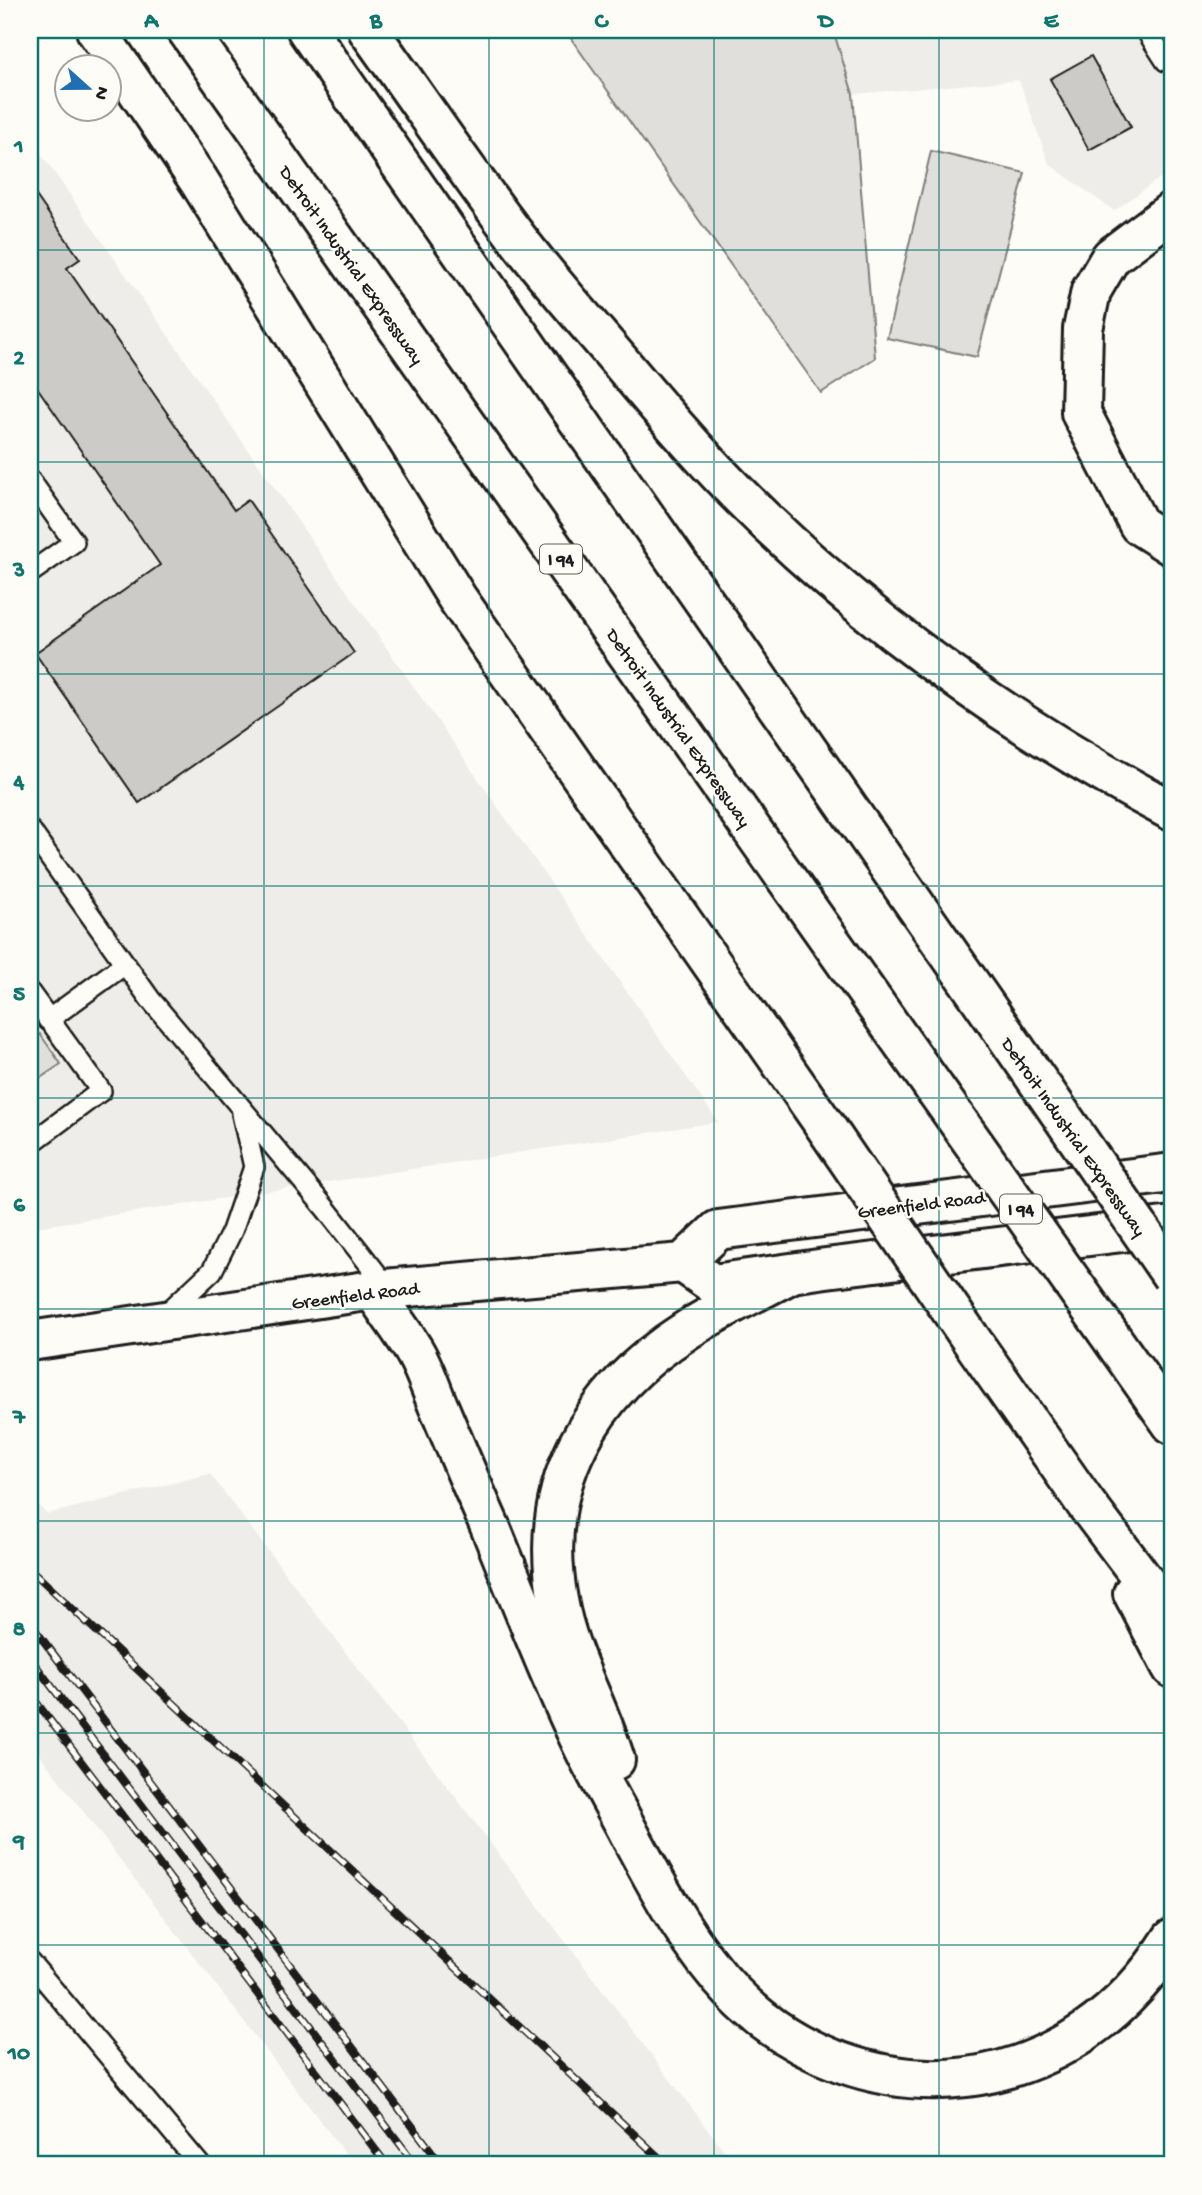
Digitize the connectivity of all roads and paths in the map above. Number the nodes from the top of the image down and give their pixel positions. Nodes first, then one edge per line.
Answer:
1 (96, 30) edge
2 (187, 30) edge
3 (307, 30) edge
4 (368, 30) edge
5 (1146, 30) edge
6 (1166, 61) dead end
7 (1172, 211) edge
8 (30, 480) edge
9 (1172, 546) edge
10 (30, 573) edge
11 (1172, 811) edge
12 (30, 830) edge
13 (125, 964) junction
14 (30, 993) edge
15 (48, 1020) junction
16 (241, 1110) junction
17 (30, 1144) edge
18 (1172, 1173) edge
19 (1172, 1226) edge
20 (683, 1263) junction
21 (790, 1273) junction
22 (1172, 1276) edge
23 (380, 1289) junction
24 (159, 1320) junction
25 (30, 1341) edge
26 (1172, 1424) edge
27 (1086, 1504) junction
28 (1172, 1618) edge
29 (1172, 1668) edge
30 (645, 1863) junction
31 (1172, 1940) edge
32 (30, 1962) edge
33 (200, 2165) edge

1 - 27 main road, bridge
2 - 26 main road, Detroit Industrial Expressway / I 94, bridge
3 - 22 main road, Detroit Industrial Expressway, bridge
4 - 11 main road
5 - 6 lane
7 - 9 main road
8 - 10 lane
12 - 13 lane
13 - 15 lane
13 - 16 lane
14 - 15 lane
15 - 17 lane
16 - 23 lane
16 - 24 lane
18 - 20 main road, Greenfield Road
19 - 21 main road
20 - 21 main road
20 - 23 main road, Greenfield Road
21 - 30 main road
23 - 24 main road, Greenfield Road
23 - 30 main road
24 - 25 main road, Greenfield Road
27 - 28 main road
27 - 29 main road
30 - 31 main road
32 - 33 lane

